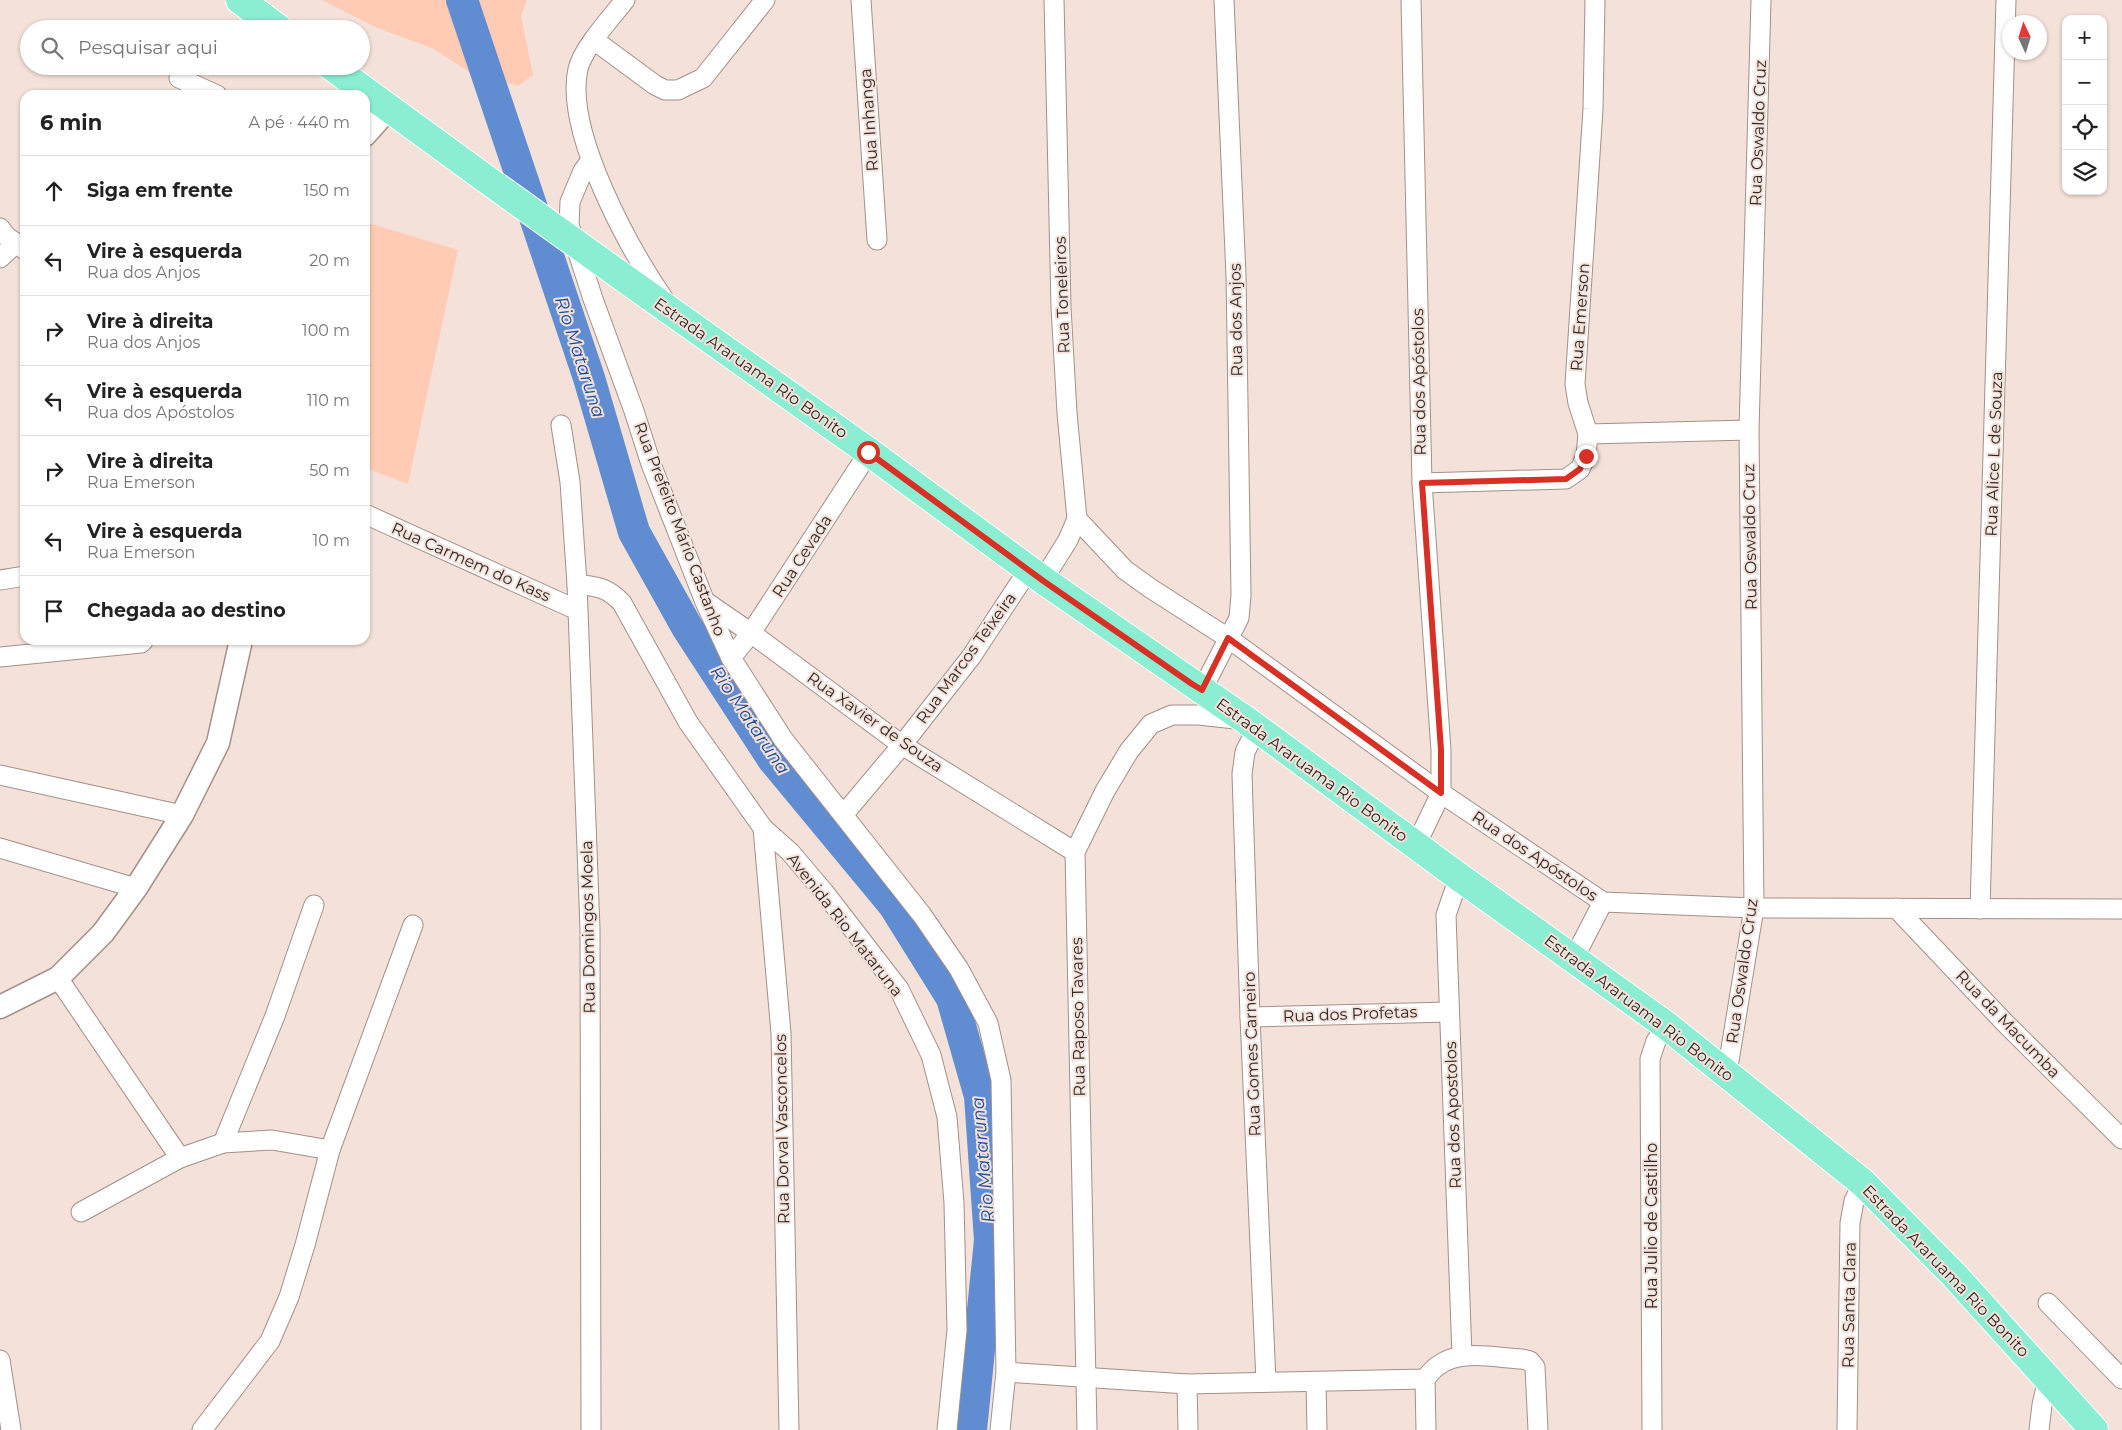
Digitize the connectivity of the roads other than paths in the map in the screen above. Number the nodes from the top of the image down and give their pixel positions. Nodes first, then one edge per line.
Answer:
1 (240, 0) edge
2 (625, 0) edge
3 (765, 0) edge
4 (861, 0) edge
5 (1054, 0) edge
6 (1224, 0) edge
7 (1410, 0) edge
8 (1595, 0) edge
9 (1761, 0) edge
10 (2006, 0) edge
11 (267, 20) edge
12 (594, 40) junction
13 (343, 75) edge
14 (179, 78) dead end
15 (206, 90) edge
16 (364, 90) edge
17 (370, 94) edge
18 (389, 108) junction
19 (370, 129) edge
20 (591, 160) junction
21 (0, 228) edge
22 (877, 240) dead end
23 (20, 247) edge
24 (0, 258) edge
25 (672, 313) junction
26 (561, 425) dead end
27 (1749, 430) junction
28 (1588, 434) junction
29 (868, 452) junction
30 (1422, 483) junction
31 (370, 516) edge
32 (1077, 519) junction
33 (1036, 575) junction
34 (20, 577) edge
35 (0, 580) edge
36 (577, 584) junction
37 (705, 602) junction
38 (577, 610) junction
39 (751, 633) junction
40 (1228, 638) junction
41 (121, 645) edge
42 (240, 645) edge
43 (0, 657) edge
44 (731, 658) junction
45 (1202, 690) junction
46 (1252, 725) junction
47 (902, 745) junction
48 (0, 775) edge
49 (1441, 793) junction
50 (844, 814) junction
51 (182, 815) junction
52 (763, 828) junction
53 (1416, 845) junction
54 (0, 848) edge
55 (1075, 852) junction
56 (1459, 876) junction
57 (136, 888) junction
58 (1603, 902) junction
59 (314, 905) dead end
60 (1754, 908) junction
61 (1896, 908) junction
62 (1980, 909) junction
63 (2122, 909) edge
64 (413, 925) dead end
65 (1574, 958) junction
66 (58, 978) junction
67 (0, 1007) edge
68 (1449, 1012) junction
69 (1250, 1017) junction
70 (1667, 1026) junction
71 (1727, 1073) junction
72 (2122, 1139) edge
73 (223, 1143) junction
74 (330, 1150) junction
75 (180, 1158) junction
76 (1863, 1183) junction
77 (81, 1212) dead end
78 (2048, 1303) dead end
79 (1462, 1356) junction
80 (0, 1360) edge
81 (1006, 1372) junction
82 (1086, 1378) junction
83 (1424, 1378) junction
84 (2048, 1379) junction
85 (2122, 1379) edge
86 (1266, 1382) junction
87 (1316, 1382) junction
88 (1187, 1384) junction
89 (11, 1430) edge
90 (202, 1430) edge
91 (591, 1430) edge
92 (789, 1430) edge
93 (947, 1430) edge
94 (1000, 1430) edge
95 (1087, 1430) edge
96 (1188, 1430) edge
97 (1317, 1430) edge
98 (1426, 1430) edge
99 (1538, 1430) edge
100 (1652, 1430) edge
101 (1847, 1430) edge
102 (2039, 1430) edge
103 (2094, 1430) edge

1 - 11 main road
2 - 12 street
3 - 12 street
4 - 22 street, Rua Inhanga
5 - 32 street, Rua Toneleiros
6 - 40 street, Rua dos Anjos
7 - 30 street, Rua dos Apóstolos
8 - 28 street, Rua Emerson
9 - 27 street, Rua Oswaldo Cruz
10 - 62 street, Rua Alice L de Souza
12 - 20 street
13 - 16 main road, Estrada Araruama Rio Bonito
14 - 15 street
17 - 18 main road, Estrada Araruama Rio Bonito
18 - 19 street
18 - 25 main road, Estrada Araruama Rio Bonito, bridge
20 - 25 street
20 - 37 street, Rua Prefeito Mário Castanho
21 - 23 street
23 - 24 street
25 - 29 main road, Estrada Araruama Rio Bonito
26 - 36 street, Rua Domingos Moela
27 - 28 street
27 - 60 street, Rua Oswaldo Cruz
28 - 30 street, Rua Emerson
29 - 33 main road, Estrada Araruama Rio Bonito
29 - 39 street, Rua Cevada
30 - 49 street, Rua dos Apóstolos
31 - 38 street, Rua Carmem do Kass
32 - 33 street, Rua Toneleiros
32 - 40 street
33 - 45 main road, Estrada Araruama Rio Bonito
33 - 47 street, Rua Marcos Teixeira
34 - 35 street
36 - 38 street, Rua Domingos Moela
36 - 52 street, Avenida Rio Mataruna
37 - 39 street, Rua Xavier de Souza
37 - 44 street, Rua Prefeito Mário Castanho
38 - 91 street, Rua Domingos Moela
39 - 44 street, Rua Cevada
39 - 47 street, Rua Xavier de Souza
40 - 45 street, Rua dos Anjos
40 - 49 street
41 - 43 street
42 - 51 street
44 - 50 street, Rua Prefeito Mário Castanho
45 - 46 main road, Estrada Araruama Rio Bonito
46 - 53 main road, Estrada Araruama Rio Bonito
46 - 55 street, Rua Raposo Tavares
46 - 69 street, Rua Gomes Carneiro
47 - 50 street, Rua Marcos Teixeira
47 - 55 street, Rua Xavier de Souza
48 - 51 street
49 - 53 street, Rua dos Apóstolos
49 - 58 street, Rua dos Apóstolos
50 - 81 street, Rua Prefeito Mário Castanho
51 - 57 street
52 - 92 street, Rua Dorval Vasconcelos
52 - 93 street, Avenida Rio Mataruna
53 - 56 main road, Estrada Araruama Rio Bonito
54 - 57 street
55 - 82 street, Rua Raposo Tavares
56 - 65 main road, Estrada Araruama Rio Bonito
56 - 68 street, Rua dos Apostolos
57 - 66 street
58 - 60 street, Rua dos Apóstolos
58 - 65 street
59 - 73 street
60 - 61 street, Rua dos Apóstolos
60 - 71 street, Rua Oswaldo Cruz
61 - 62 street, Rua dos Apóstolos
61 - 72 street, Rua da Macumba
62 - 63 street, Rua dos Apóstolos
64 - 74 street
65 - 70 main road, Estrada Araruama Rio Bonito
66 - 67 street
66 - 75 street
68 - 69 street, Rua dos Profetas
68 - 79 street, Rua dos Apostolos
69 - 86 street, Rua Gomes Carneiro
70 - 71 main road, Estrada Araruama Rio Bonito
70 - 100 street, Rua Julio de Castilho
71 - 76 main road, Estrada Araruama Rio Bonito
73 - 74 street
73 - 75 street
74 - 90 street
75 - 77 street
76 - 84 main road, Estrada Araruama Rio Bonito
76 - 101 street, Rua Santa Clara
78 - 85 street
79 - 83 street
79 - 99 street
80 - 89 street
81 - 82 street
81 - 94 street, Rua Prefeito Mário Castanho
82 - 88 street
82 - 95 street, Rua Raposo Tavares
83 - 87 street
83 - 98 street
84 - 102 street
84 - 103 main road, Estrada Araruama Rio Bonito
86 - 87 street
86 - 88 street
87 - 97 street
88 - 96 street

